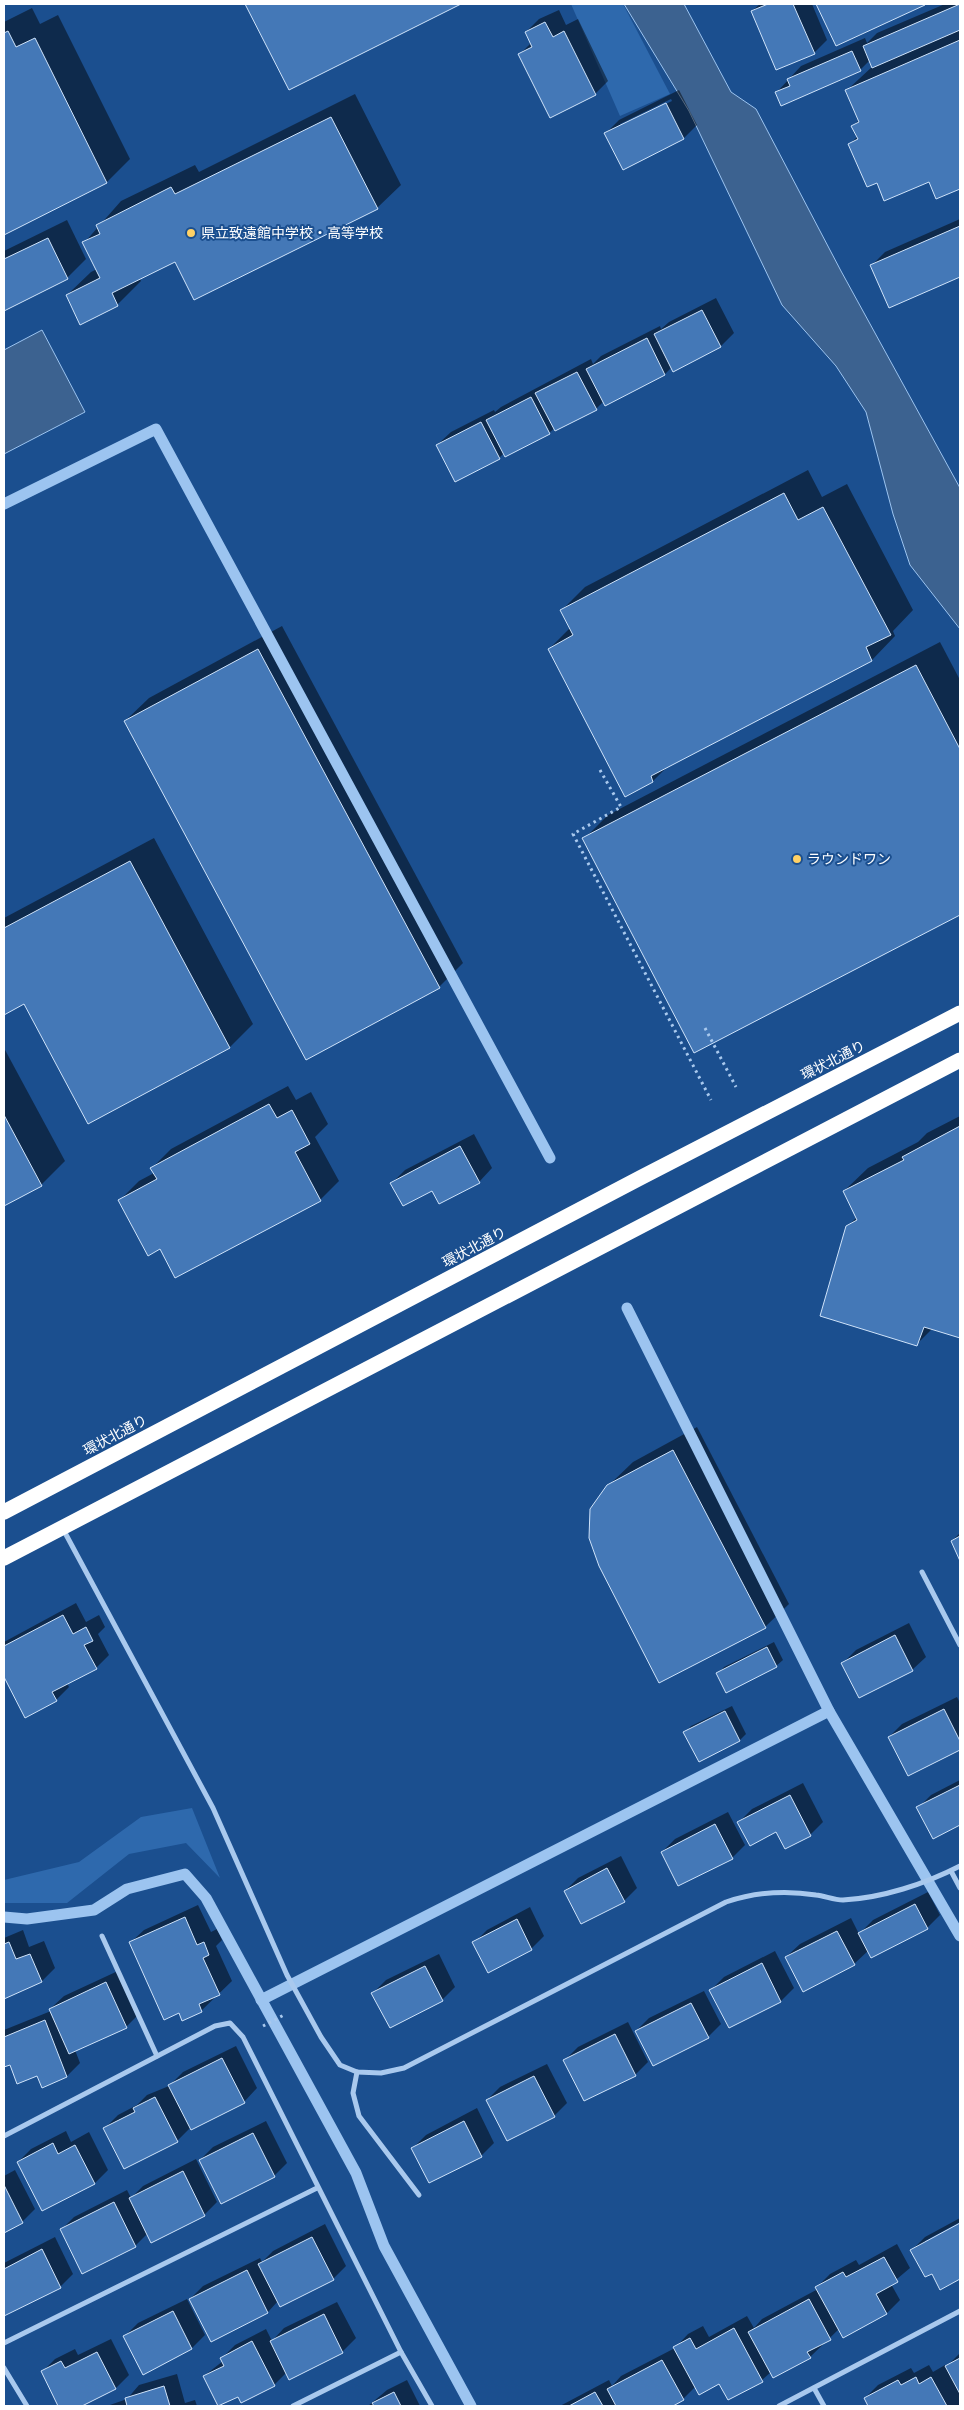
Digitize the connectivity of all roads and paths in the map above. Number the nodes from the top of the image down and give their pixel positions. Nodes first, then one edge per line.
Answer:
1 (600, 770) dead end
2 (960, 1013) edge
3 (705, 1028) dead end
4 (960, 1060) edge
5 (736, 1087) dead end
6 (711, 1100) dead end
7 (4, 1512) edge
8 (63, 1527) junction
9 (4, 1558) edge
10 (922, 1572) dead end
11 (960, 1643) edge
12 (960, 1866) edge
13 (951, 1871) junction
14 (960, 1888) edge
15 (102, 1936) dead end
16 (287, 2014) dead end
17 (259, 2028) dead end
18 (157, 2056) junction
19 (357, 2072) junction
20 (4, 2136) edge
21 (317, 2188) junction
22 (419, 2195) dead end
23 (960, 2311) edge
24 (4, 2342) edge
25 (401, 2352) junction
26 (4, 2368) edge
27 (814, 2388) junction
28 (27, 2406) edge
29 (293, 2406) edge
30 (432, 2406) edge
31 (779, 2406) edge
32 (824, 2406) edge

1 - 6 path
2 - 7 highway, 環状北通り
3 - 5 path
4 - 8 highway
8 - 9 highway
8 - 19 street
10 - 11 street
12 - 13 street
13 - 14 street
13 - 19 street
15 - 18 street
16 - 17 path
18 - 20 street
18 - 21 street
19 - 22 street
21 - 24 street
21 - 25 street
23 - 27 street
25 - 29 street
25 - 30 street
26 - 28 street
27 - 31 street
27 - 32 street

